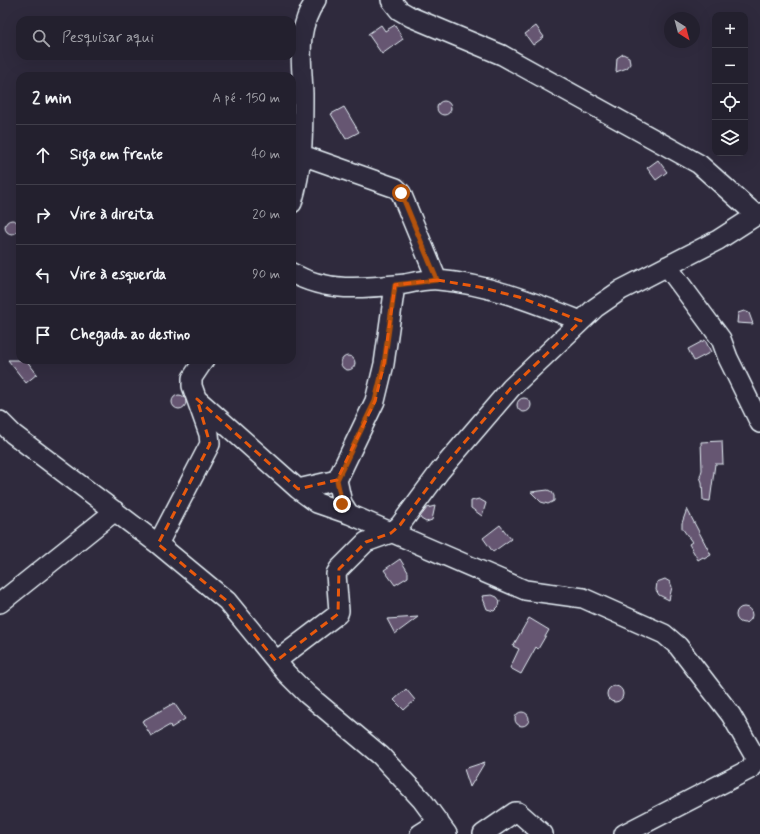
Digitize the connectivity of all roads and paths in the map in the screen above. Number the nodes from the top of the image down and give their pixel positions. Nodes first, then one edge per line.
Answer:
1 (316, 0) edge
2 (391, 0) edge
3 (302, 155) junction
4 (296, 189) edge
5 (758, 214) edge
6 (667, 266) junction
7 (296, 275) edge
8 (437, 280) junction
9 (395, 285) junction
10 (581, 321) junction
11 (201, 364) edge
12 (197, 399) junction
13 (0, 421) edge
14 (760, 423) edge
15 (337, 480) junction
16 (298, 488) junction
17 (115, 511) junction
18 (349, 514) junction
19 (391, 533) junction
20 (158, 544) junction
21 (0, 603) edge
22 (276, 661) junction
23 (443, 828) edge
24 (420, 834) edge
25 (483, 834) edge
26 (543, 834) edge
27 (624, 834) edge

1 - 3 street
2 - 5 street
3 - 4 street
3 - 8 street
5 - 6 street
6 - 10 street
6 - 14 street
7 - 9 street
8 - 9 street
8 - 10 street
9 - 15 street
10 - 19 street
11 - 12 street
12 - 16 street
12 - 20 street
13 - 17 street
15 - 16 street
15 - 18 street
16 - 18 street
17 - 20 street
17 - 21 street
18 - 19 street
19 - 22 street
19 - 27 street
20 - 22 street
22 - 23 street
23 - 24 street
25 - 26 street

